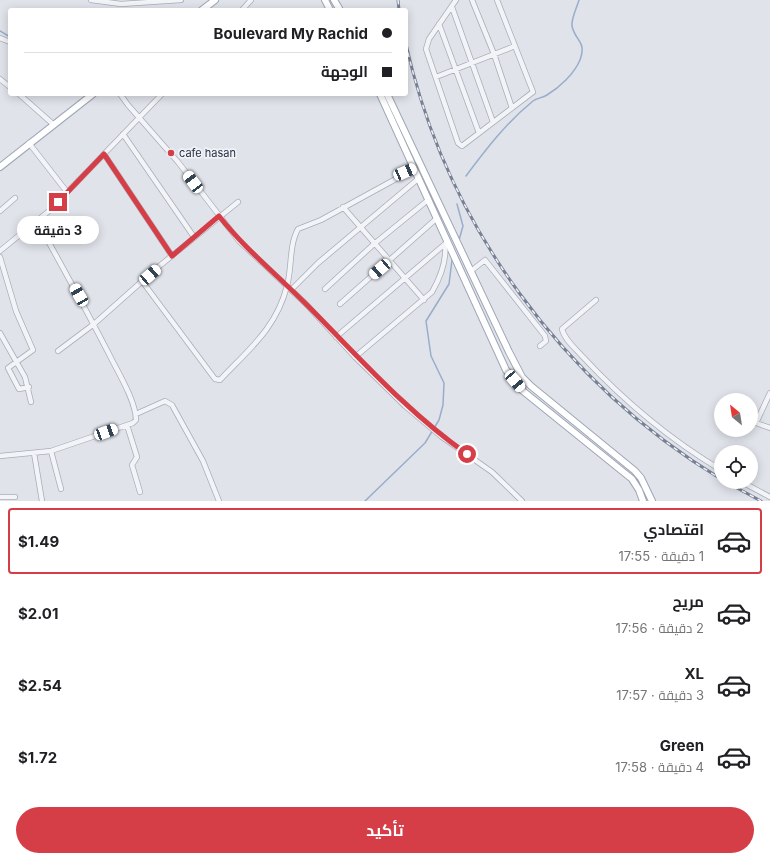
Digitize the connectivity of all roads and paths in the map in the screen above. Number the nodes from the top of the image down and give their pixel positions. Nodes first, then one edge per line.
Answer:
1 (91, 0) edge
2 (181, 0) edge
3 (215, 0) edge
4 (251, 0) edge
5 (456, 0) edge
6 (472, 0) edge
7 (497, 0) edge
8 (452, 7) junction
9 (205, 8) edge
10 (244, 8) edge
11 (439, 24) junction
12 (515, 46) junction
13 (494, 54) junction
14 (473, 62) junction
15 (454, 70) junction
16 (436, 77) junction
17 (0, 79) edge
18 (8, 85) edge
19 (25, 96) edge
20 (90, 96) edge
21 (122, 96) edge
22 (160, 96) edge
23 (381, 96) edge
24 (388, 96) edge
25 (512, 108) junction
26 (140, 118) junction
27 (493, 122) junction
28 (54, 125) junction
29 (479, 133) junction
30 (123, 134) junction
31 (29, 143) junction
32 (104, 154) junction
33 (0, 167) edge
34 (414, 168) junction
35 (418, 179) junction
36 (67, 192) junction
37 (15, 198) dead end
38 (428, 200) junction
39 (238, 202) dead end
40 (343, 207) junction
41 (0, 211) edge
42 (219, 216) junction
43 (436, 219) junction
44 (37, 221) junction
45 (360, 229) junction
46 (194, 237) junction
47 (374, 244) junction
48 (446, 244) junction
49 (0, 251) edge
50 (172, 256) junction
51 (0, 257) edge
52 (390, 260) junction
53 (471, 271) junction
54 (2, 272) edge
55 (405, 278) junction
56 (142, 281) junction
57 (289, 289) junction
58 (325, 289) dead end
59 (424, 300) junction
60 (596, 300) dead end
61 (340, 304) dead end
62 (94, 324) junction
63 (0, 332) edge
64 (336, 337) junction
65 (540, 346) dead end
66 (58, 351) dead end
67 (355, 357) junction
68 (16, 361) junction
69 (29, 388) junction
70 (770, 393) edge
71 (31, 402) dead end
72 (136, 414) junction
73 (126, 425) junction
74 (770, 428) edge
75 (51, 451) junction
76 (34, 453) junction
77 (0, 456) edge
78 (714, 466) edge
79 (60, 488) dead end
80 (755, 489) edge
81 (140, 492) dead end
82 (0, 497) edge
83 (15, 497) dead end
84 (770, 497) edge
85 (42, 501) edge
86 (219, 501) edge
87 (522, 501) edge
88 (643, 501) edge
89 (652, 501) edge

1 - 2 street
3 - 9 main road
4 - 10 street
5 - 8 street
6 - 13 street
7 - 12 street
8 - 11 street
8 - 14 street
11 - 15 street
11 - 16 street
12 - 13 street
12 - 25 street
13 - 14 street
13 - 25 street
14 - 15 street
14 - 27 street
15 - 16 street
15 - 29 street
16 - 29 street
17 - 18 street
19 - 28 street
20 - 28 main road
21 - 26 street
22 - 26 street
23 - 34 main road
24 - 53 main road
25 - 27 street
26 - 30 street
26 - 42 street
27 - 29 street
28 - 31 main road
30 - 32 street
30 - 46 street
31 - 33 main road
31 - 36 street
32 - 36 street
32 - 50 street
34 - 35 main road
34 - 40 street
35 - 38 main road
35 - 45 street
36 - 44 street
37 - 41 street
38 - 43 main road
38 - 47 street
39 - 42 street
40 - 45 street
40 - 57 street
42 - 46 street
42 - 57 street
43 - 48 main road
43 - 52 street
44 - 49 street
44 - 62 street
45 - 47 street
45 - 57 street
46 - 50 street
47 - 52 street
47 - 58 street
48 - 55 street
48 - 59 street
48 - 88 main road
50 - 56 street
51 - 54 street
52 - 55 street
52 - 61 street
53 - 65 street
53 - 89 main road
54 - 68 street
55 - 59 street
55 - 64 street
56 - 57 street
56 - 62 street
57 - 64 street
59 - 67 street
60 - 78 street
62 - 66 street
62 - 72 street
63 - 68 street
64 - 67 street
67 - 87 street
68 - 69 street
68 - 69 street
69 - 71 street
70 - 74 street
72 - 73 street
72 - 86 street
73 - 75 street
73 - 81 street
75 - 76 street
75 - 79 street
76 - 77 street
76 - 85 street
80 - 84 street
82 - 83 street

